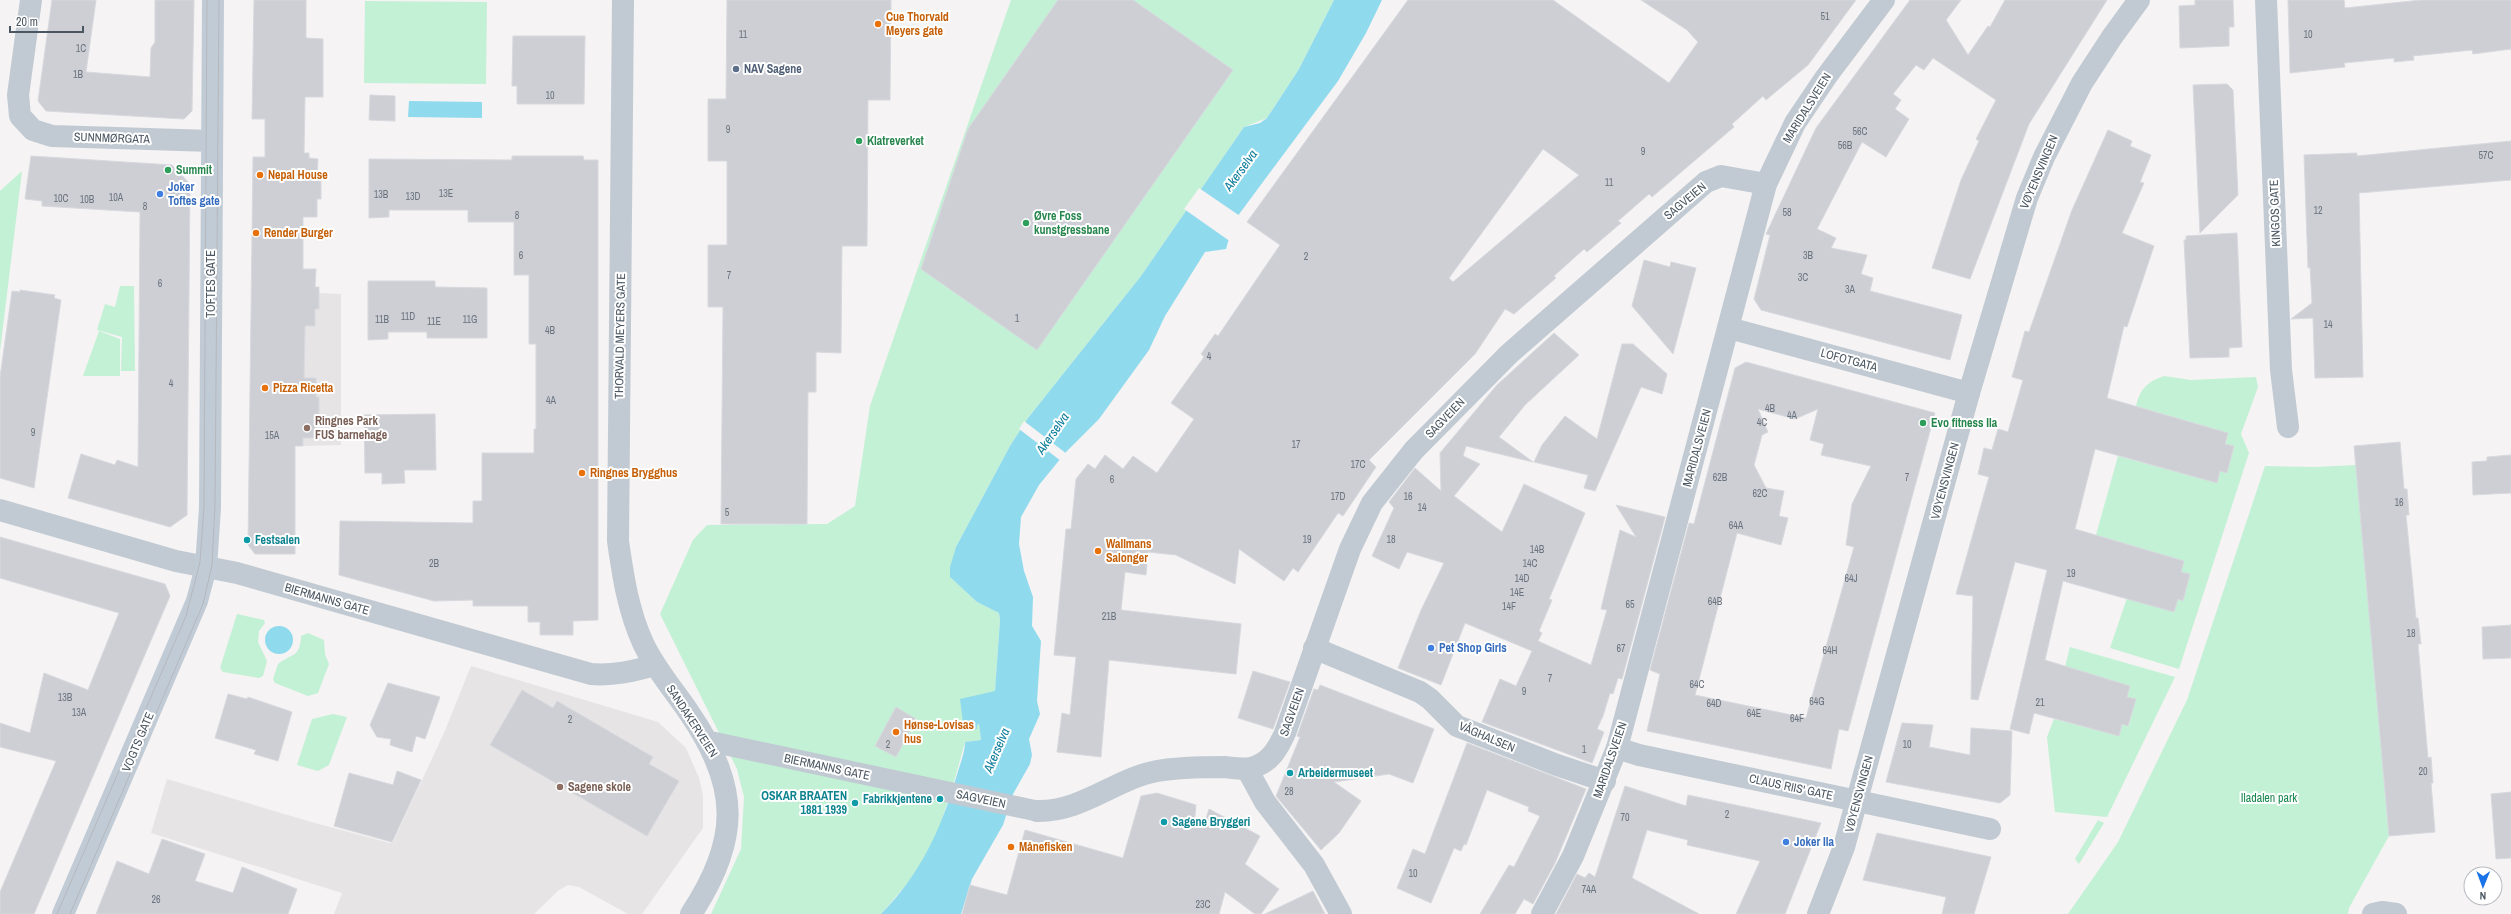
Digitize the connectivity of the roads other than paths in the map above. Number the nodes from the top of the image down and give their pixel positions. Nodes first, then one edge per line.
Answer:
1 (31, 0) edge
2 (213, 0) edge
3 (623, 0) edge
4 (1884, 0) edge
5 (2139, 0) edge
6 (2266, 0) edge
7 (212, 141) junction
8 (1766, 184) junction
9 (1729, 328) junction
10 (1969, 392) junction
11 (2288, 427) dead end
12 (0, 510) edge
13 (206, 567) junction
14 (1314, 648) junction
15 (655, 665) junction
16 (708, 741) junction
17 (1617, 748) junction
18 (1247, 769) junction
19 (1605, 781) junction
20 (948, 792) joint
21 (1857, 801) junction
22 (1033, 810) joint
23 (1990, 829) dead end
24 (63, 914) edge
25 (691, 914) edge
26 (1342, 914) edge
27 (1542, 914) edge
28 (1818, 914) edge
29 (2373, 914) edge
30 (2396, 914) edge

1 - 7 street, SUNNMØRGATA
2 - 7 main road, TOFTES GATE
3 - 15 street, THORVALD MEYERS GATE
4 - 8 street, MARIDALSVEIEN
5 - 10 street, VØYENSVINGEN
6 - 11 street, KINGOS GATE
7 - 13 main road, TOFTES GATE
8 - 9 street, MARIDALSVEIEN
8 - 14 street, SAGVEIEN
9 - 10 street, LOFOTGATA
9 - 17 street, MARIDALSVEIEN
10 - 21 street, VØYENSVINGEN
12 - 13 street, BIERMANNS GATE
13 - 15 street, BIERMANNS GATE
13 - 24 main road, VOGTS GATE
14 - 18 street, SAGVEIEN
14 - 19 street, VÅGHALSEN
15 - 16 street, SANDAKERVEIEN
16 - 20 street, BIERMANNS GATE
16 - 25 street, SANDAKERVEIEN
17 - 19 street, MARIDALSVEIEN
17 - 21 street, CLAUS RIIS' GATE
18 - 22 street, SAGVEIEN
18 - 26 street
19 - 27 street, MARIDALSVEIEN
20 - 22 street, SAGVEIEN
21 - 23 street, CLAUS RIIS' GATE
21 - 28 street, VØYENSVINGEN
29 - 30 street

